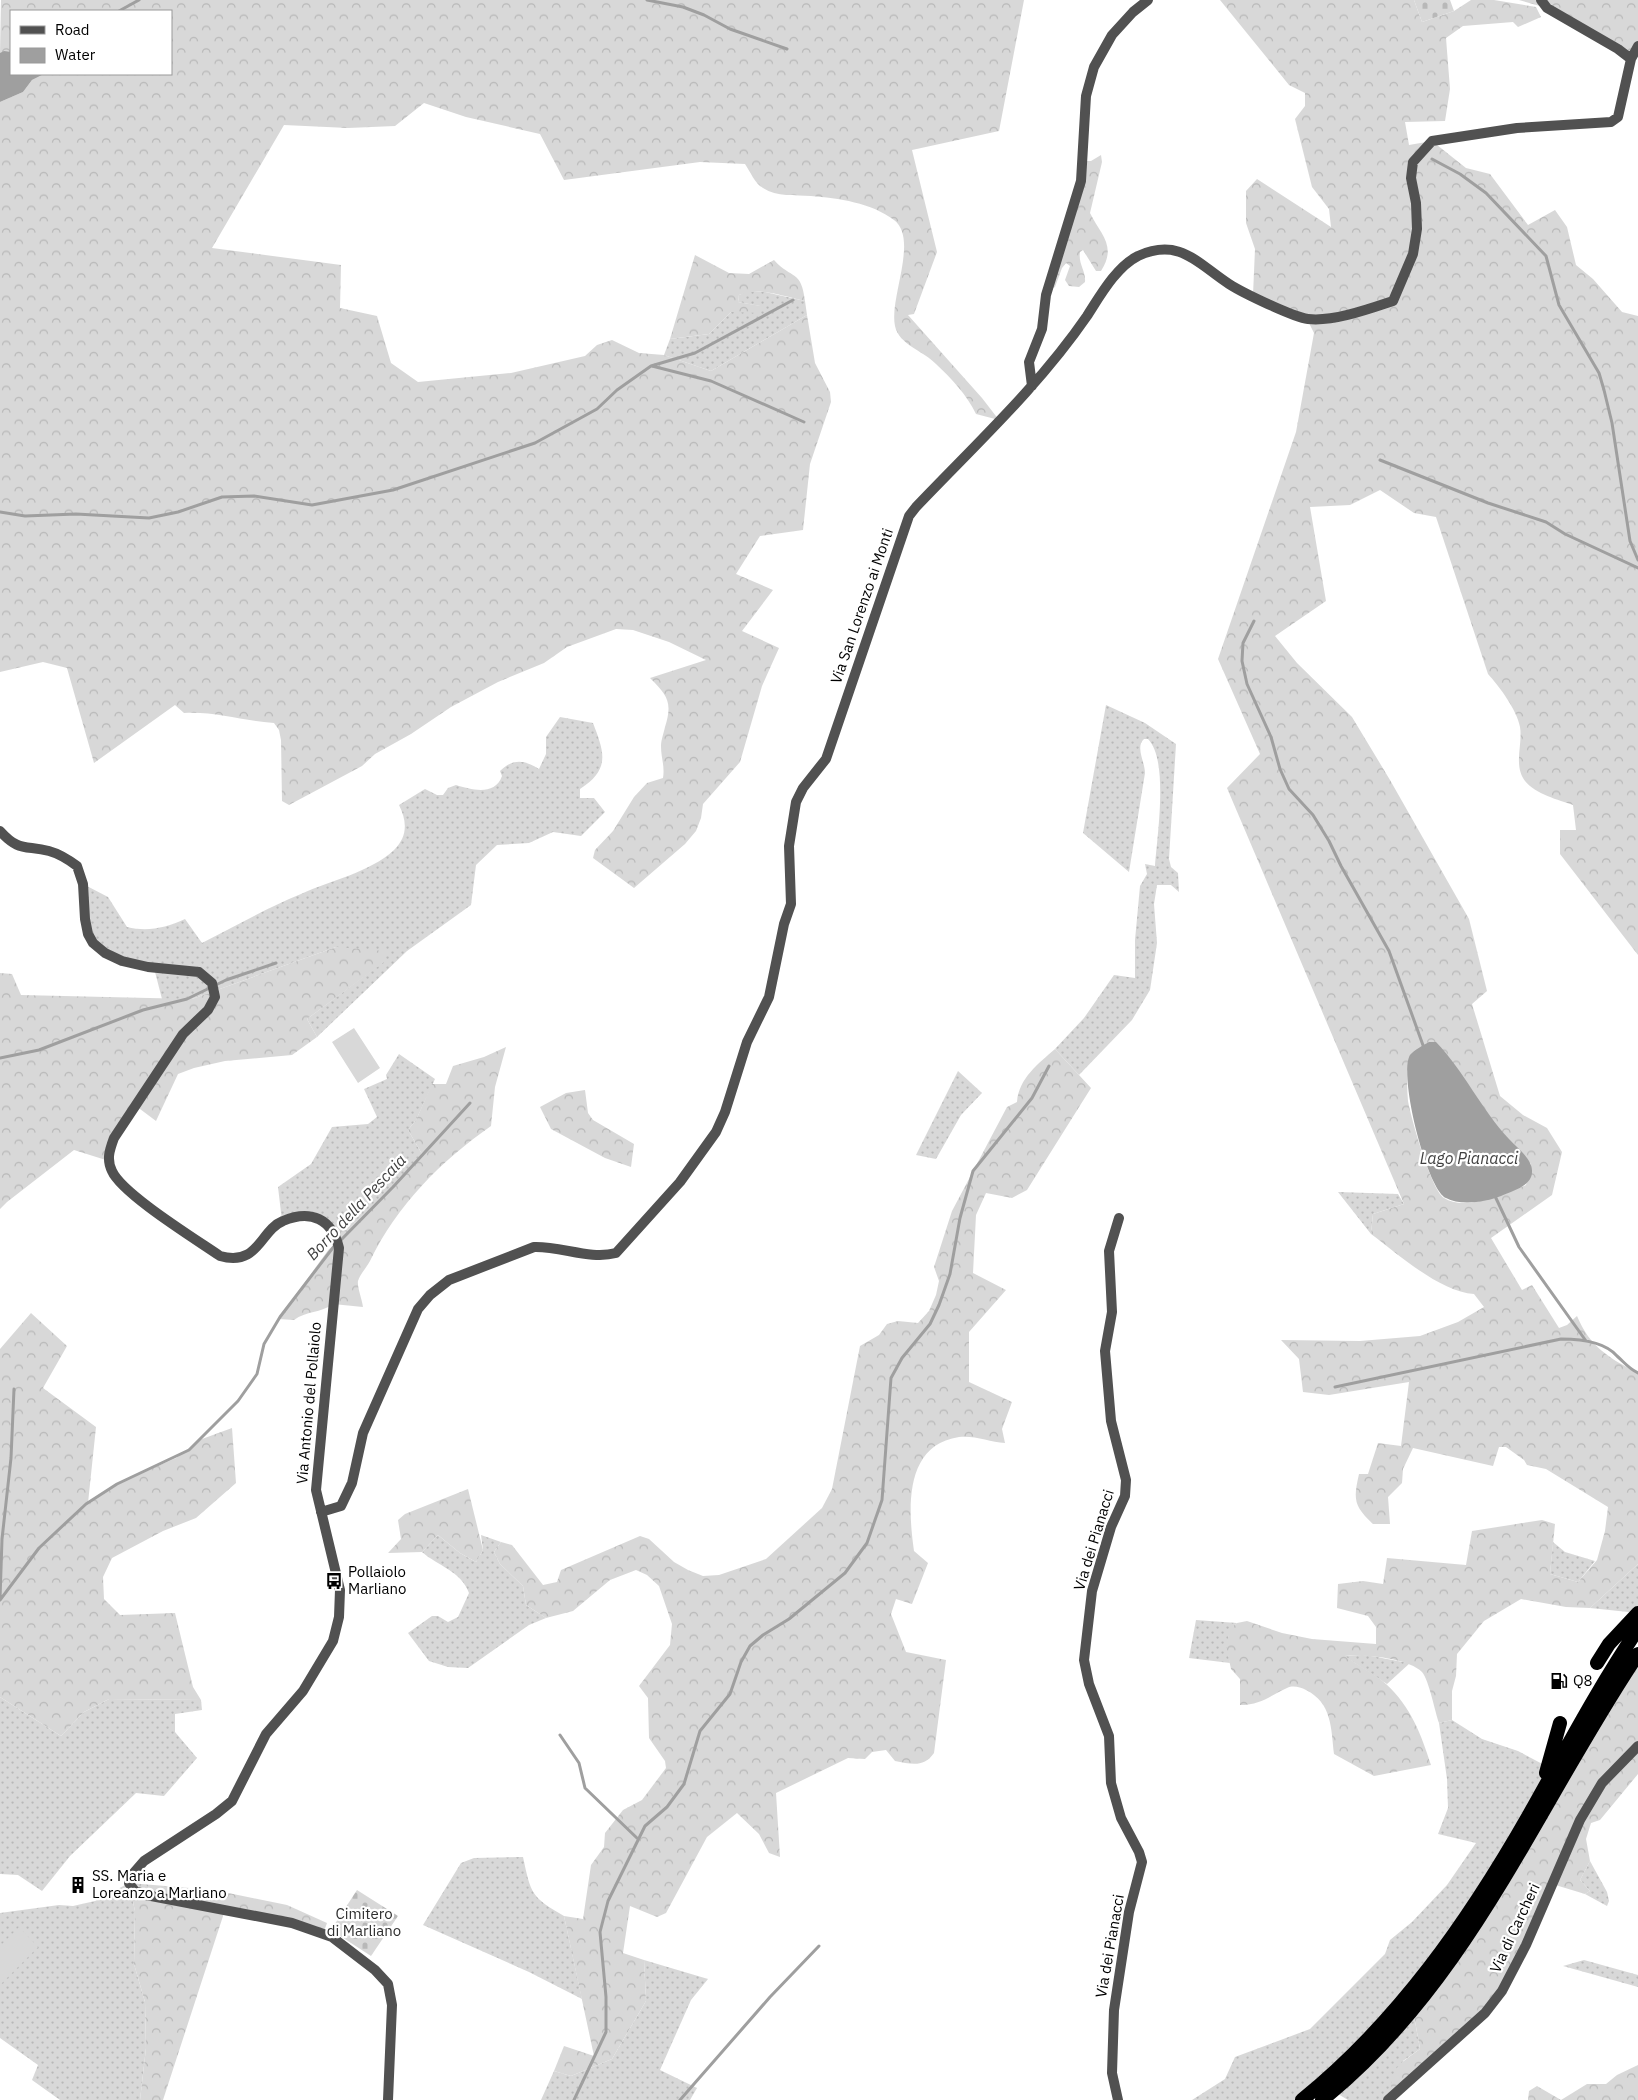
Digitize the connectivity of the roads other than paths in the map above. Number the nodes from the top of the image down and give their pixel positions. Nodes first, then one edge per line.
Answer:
1 (1148, 0) edge
2 (1540, 0) edge
3 (1638, 46) edge
4 (1631, 59) junction
5 (1032, 386) junction
6 (0, 831) edge
7 (1118, 1218) dead end
8 (321, 1512) junction
9 (1638, 1613) edge
10 (1638, 1629) edge
11 (1638, 1654) edge
12 (1598, 1663) dead end
13 (1560, 1723) dead end
14 (1638, 1746) edge
15 (1537, 1800) junction
16 (1391, 2099) edge
17 (388, 2100) edge
18 (1118, 2100) edge
19 (1302, 2100) edge
20 (1322, 2100) edge

1 - 5 street
2 - 4 street
3 - 4 street, Via San Lorenzo ai Monti
4 - 5 street, Via San Lorenzo ai Monti
5 - 8 street, Via San Lorenzo ai Monti
6 - 8 street, Via Antonio del Pollaiolo
7 - 18 street, Via dei Pianacci
8 - 17 street, Via Antonio del Pollaiolo
9 - 12 highway
10 - 15 highway
11 - 20 highway
13 - 15 highway
14 - 16 street, Via di Carcheri
15 - 19 highway

